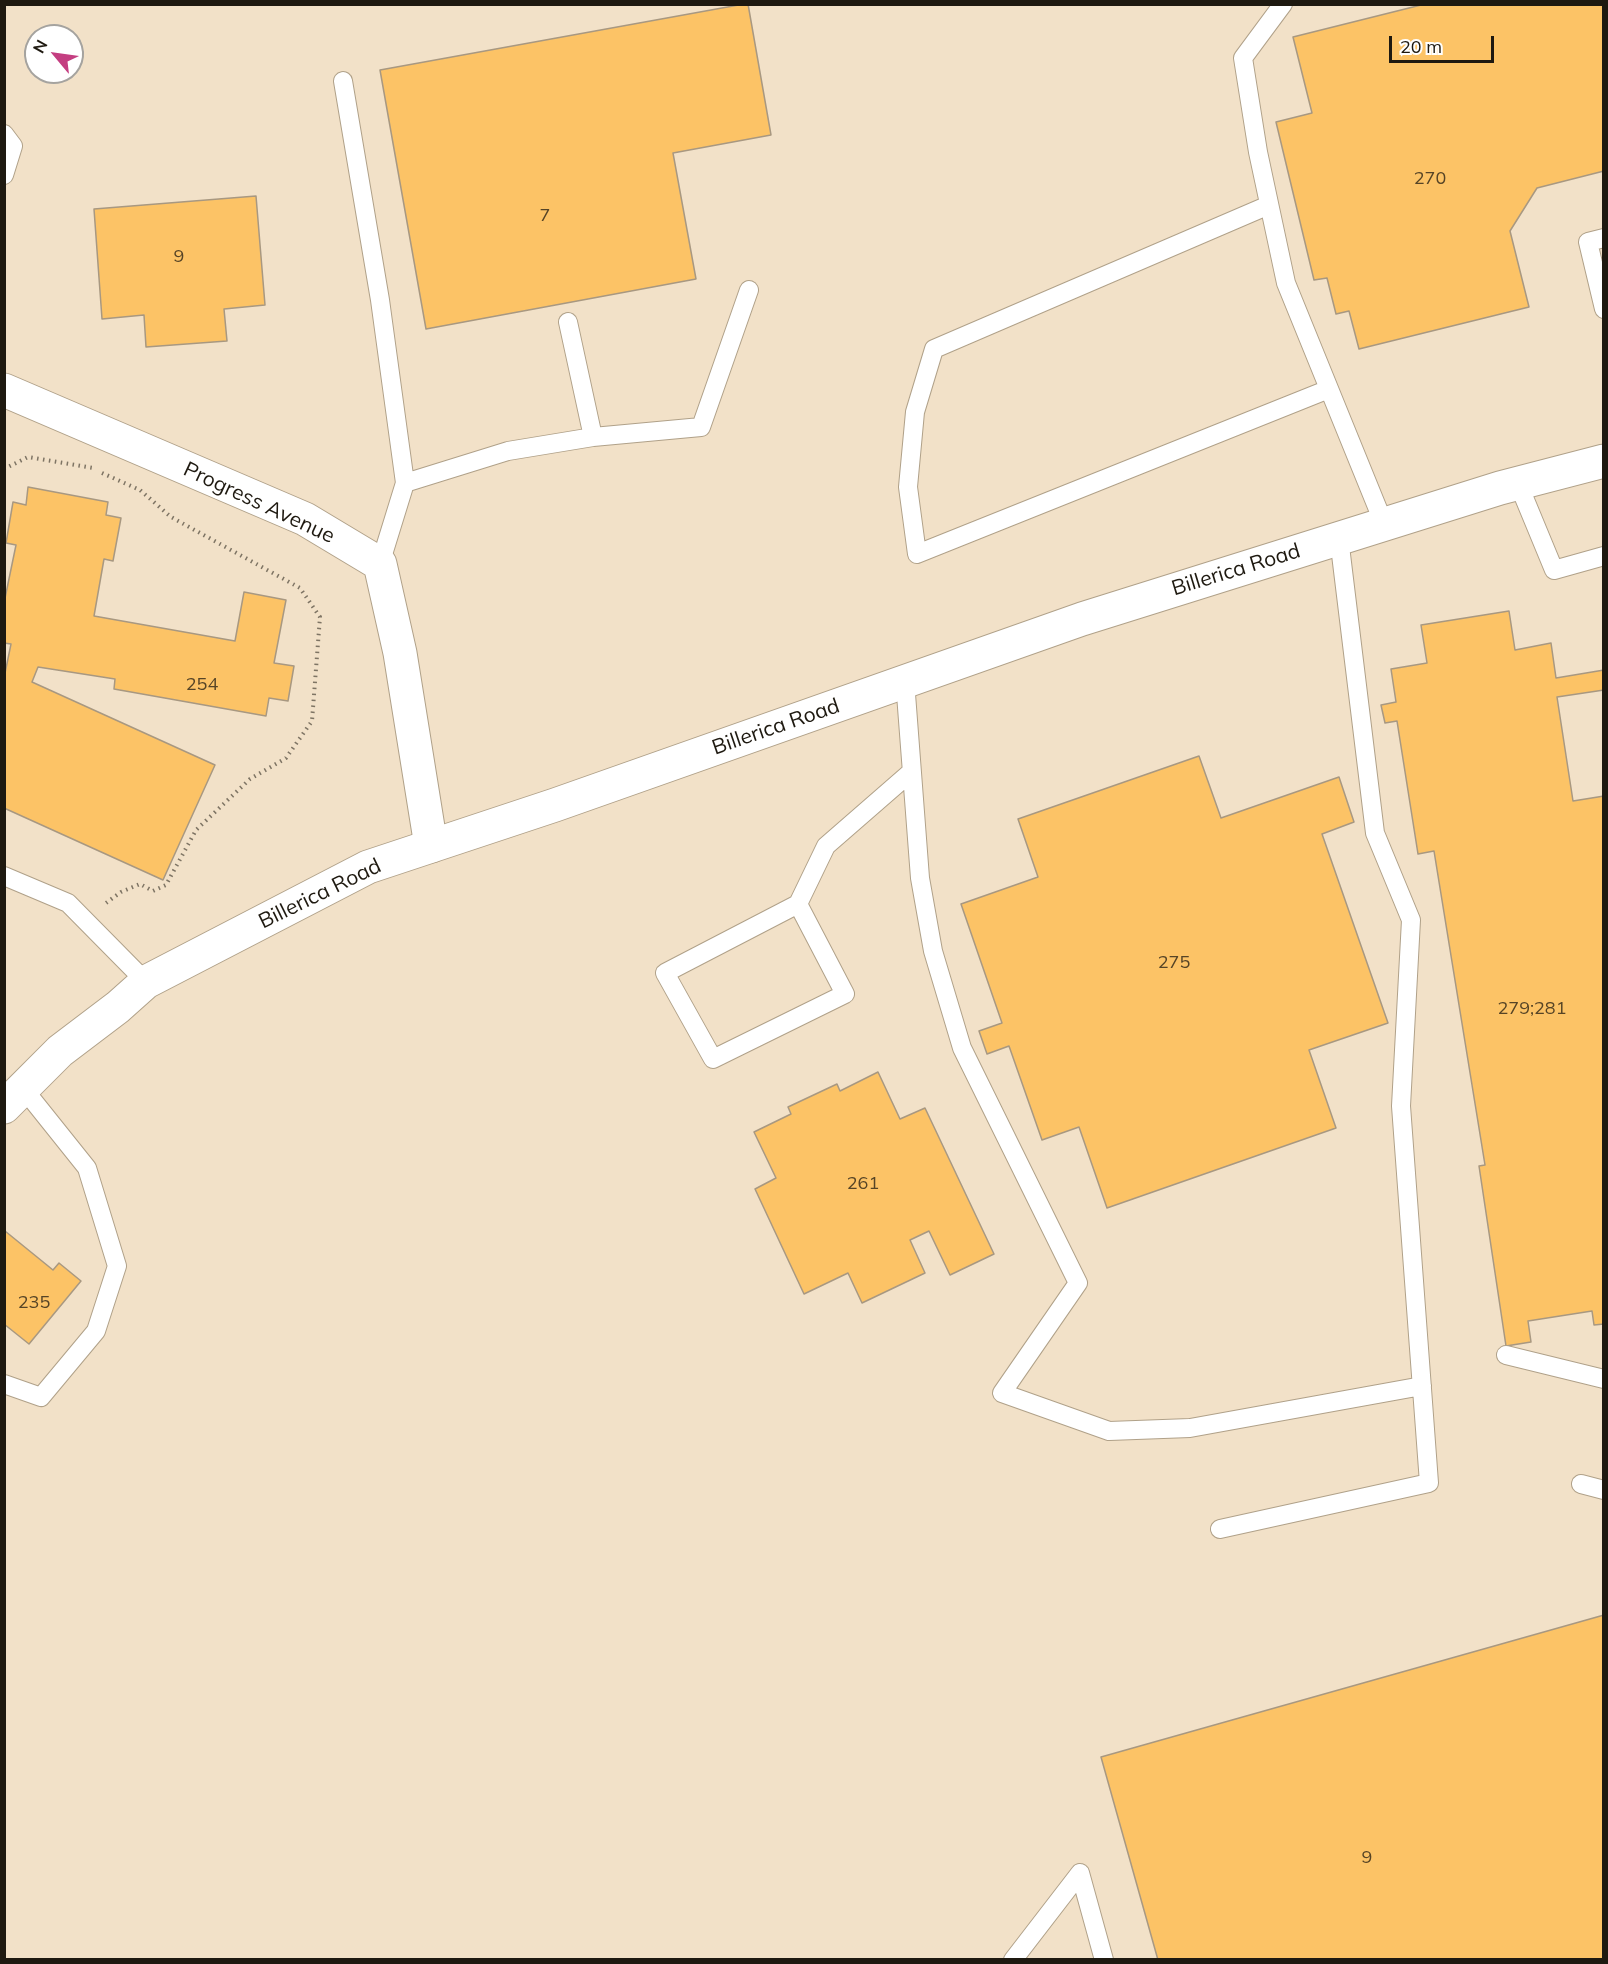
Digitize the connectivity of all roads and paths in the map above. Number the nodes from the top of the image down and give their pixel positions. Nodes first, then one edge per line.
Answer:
1 (1283, 4) edge
2 (342, 81) dead end
3 (4, 134) edge
4 (4, 175) edge
5 (1269, 205) junction
6 (1604, 238) edge
7 (749, 290) dead end
8 (1604, 309) edge
9 (568, 322) dead end
10 (1329, 389) junction
11 (4, 390) edge
12 (593, 438) junction
13 (1604, 461) edge
14 (4, 469) edge
15 (405, 483) junction
16 (1518, 483) junction
17 (1384, 524) junction
18 (1339, 538) junction
19 (1604, 556) edge
20 (380, 564) junction
21 (905, 681) junction
22 (911, 772) junction
23 (431, 846) junction
24 (4, 876) edge
25 (798, 904) junction
26 (85, 920) junction
27 (146, 982) junction
28 (14, 1097) edge
29 (1506, 1355) dead end
30 (1604, 1379) edge
31 (4, 1384) edge
32 (1422, 1386) junction
33 (1581, 1484) dead end
34 (1604, 1490) edge
35 (1220, 1529) dead end
36 (1012, 1959) edge
37 (1104, 1959) edge

1 - 5 lane
2 - 15 lane
3 - 4 lane
5 - 10 lane
5 - 10 lane
6 - 8 lane
7 - 12 lane
9 - 12 lane
10 - 17 lane
11 - 20 main road, Progress Avenue
12 - 15 lane
13 - 16 main road, Billerica Road
14 - 26 path
15 - 20 lane
16 - 17 main road, Billerica Road
16 - 19 lane
17 - 18 main road, Billerica Road
18 - 21 main road, Billerica Road
18 - 32 lane
20 - 23 main road
21 - 22 lane
21 - 23 main road, Billerica Road
22 - 25 lane
22 - 32 lane
23 - 27 main road, Billerica Road
24 - 26 lane
25 - 25 lane
26 - 27 lane
27 - 28 main road, Billerica Road
28 - 31 lane
29 - 30 lane
32 - 35 lane
33 - 34 lane
36 - 37 lane

